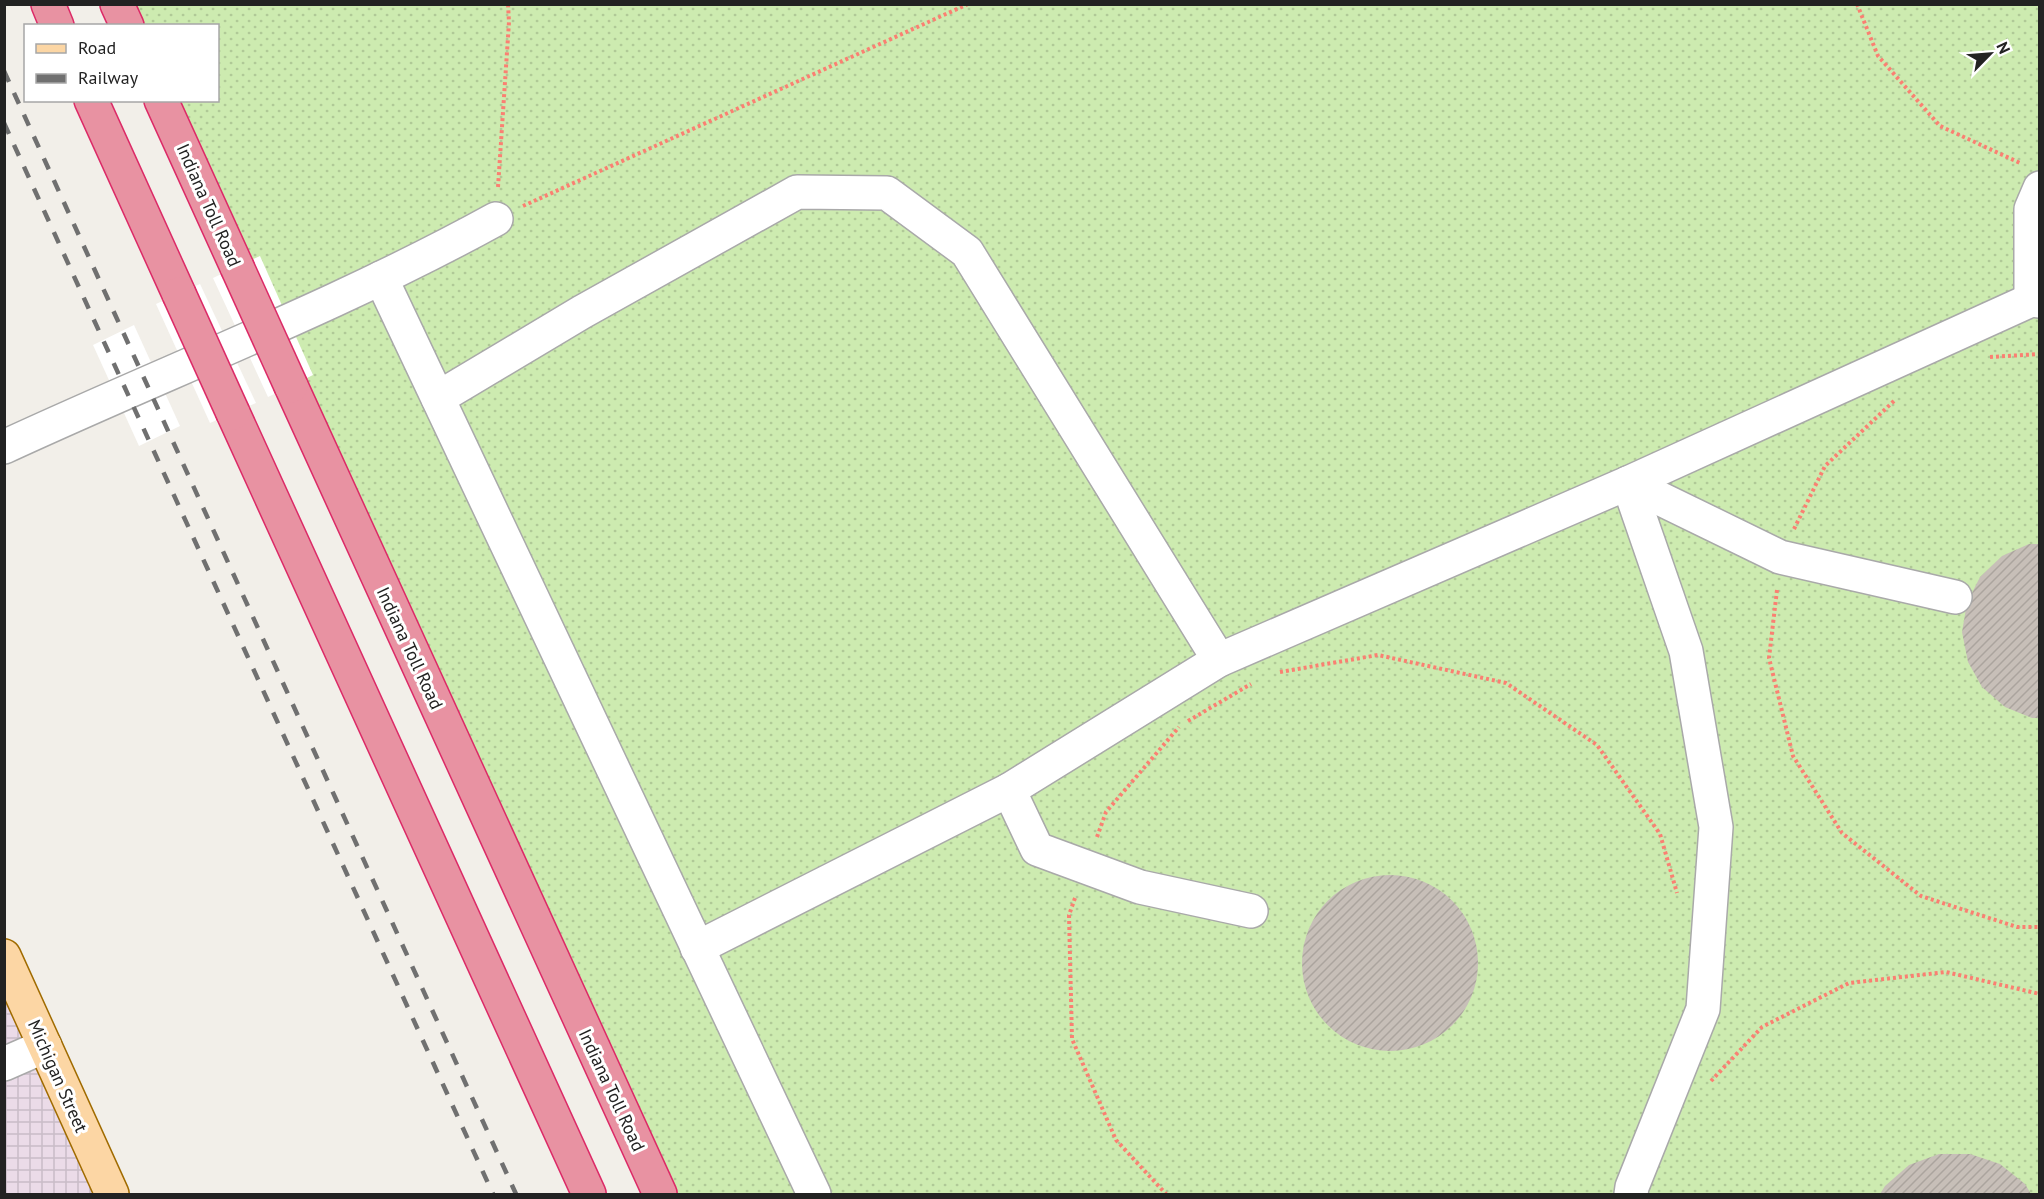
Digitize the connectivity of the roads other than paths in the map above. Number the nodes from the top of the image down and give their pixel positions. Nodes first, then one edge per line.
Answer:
1 (48, 4) edge
2 (117, 4) edge
3 (56, 24) edge
4 (126, 24) edge
5 (92, 102) edge
6 (162, 102) edge
7 (2035, 178) edge
8 (496, 219) road end
9 (381, 278) junction
10 (2035, 300) edge
11 (438, 398) junction
12 (4, 447) edge
13 (1628, 483) junction
14 (1955, 597) dead end
15 (1220, 660) junction
16 (1009, 790) junction
17 (1251, 911) dead end
18 (697, 948) junction
19 (4, 956) edge
20 (45, 1046) junction
21 (4, 1064) edge
22 (112, 1194) edge
23 (589, 1194) edge
24 (660, 1194) edge
25 (814, 1194) edge
26 (1631, 1194) edge

1 - 3 highway
2 - 4 highway
5 - 23 highway, bridge
6 - 24 highway, Indiana Toll Road, bridge
7 - 10 lane
8 - 9 lane
9 - 11 lane
9 - 12 lane
10 - 13 lane
11 - 15 lane
11 - 18 lane
13 - 14 lane
13 - 15 lane
13 - 26 lane
15 - 16 lane
16 - 17 lane
16 - 18 lane
18 - 25 lane
19 - 20 main road, Michigan Street
20 - 21 lane
20 - 22 main road, Michigan Street

